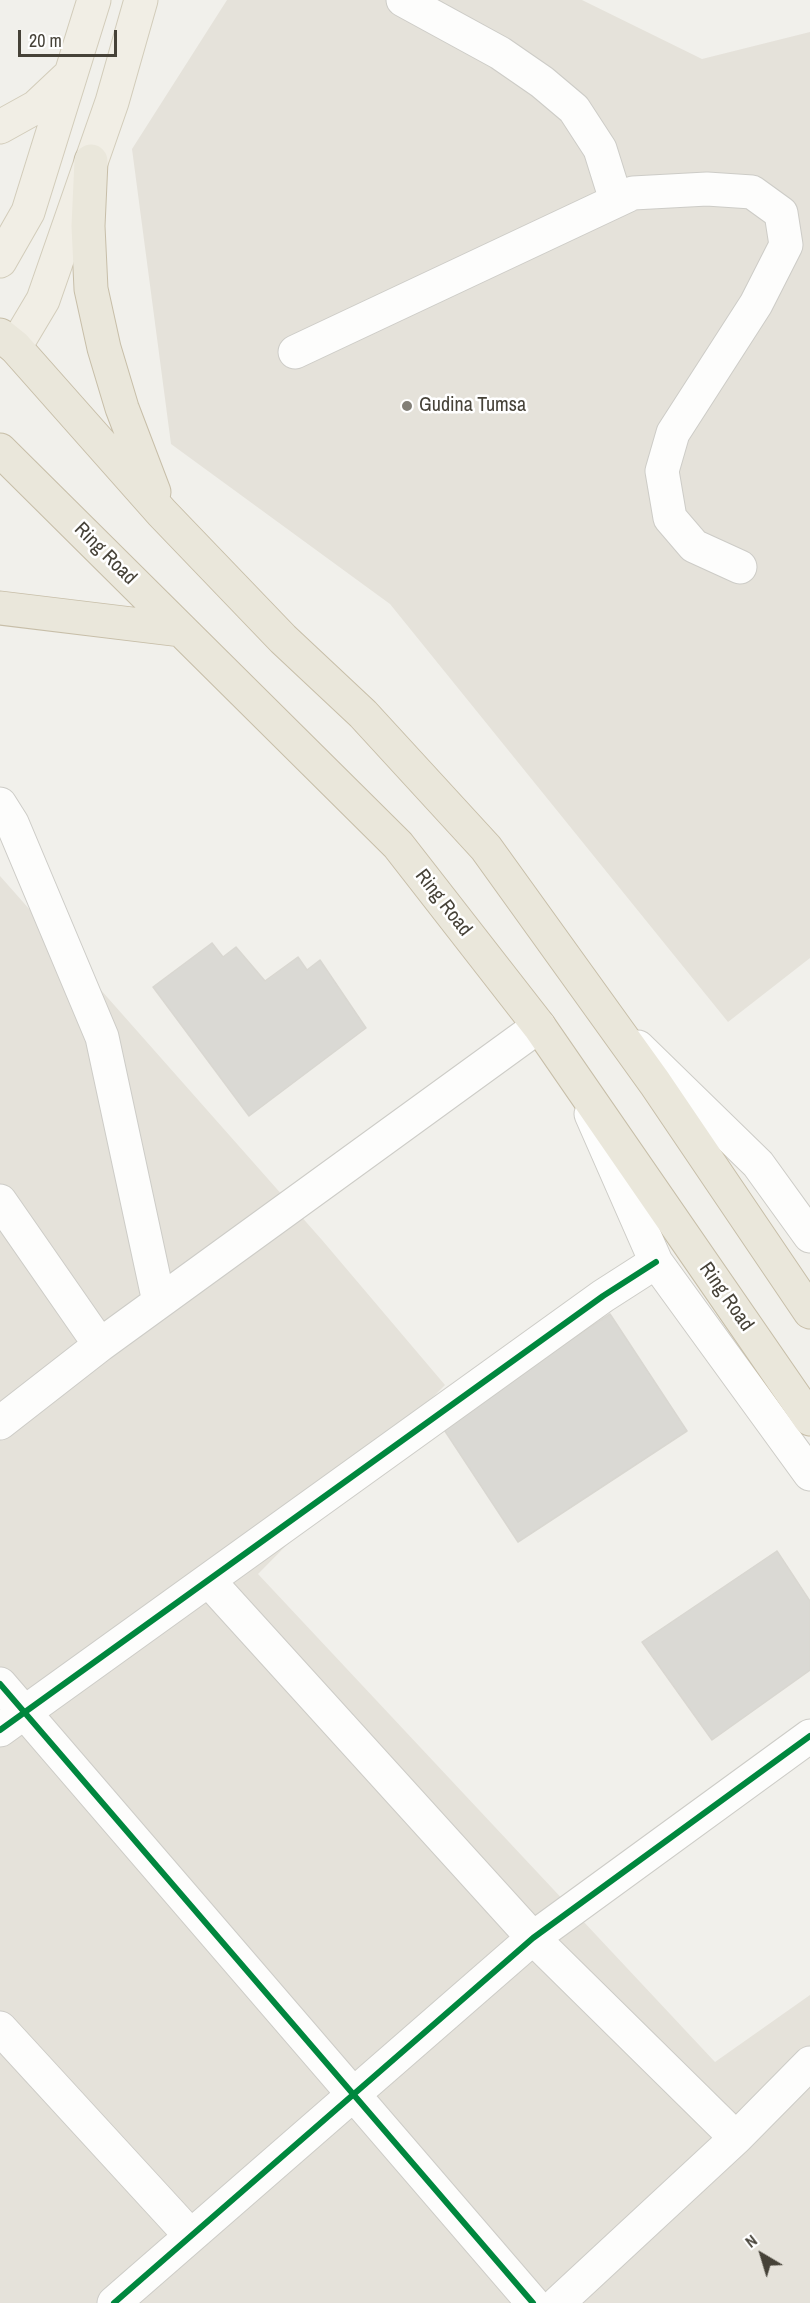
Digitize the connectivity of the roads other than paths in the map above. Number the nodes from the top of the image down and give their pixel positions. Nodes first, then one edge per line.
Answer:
1 (94, 0) edge
2 (141, 0) edge
3 (404, 0) edge
4 (73, 72) junction
5 (0, 127) edge
6 (91, 161) junction
7 (616, 200) junction
8 (0, 261) edge
9 (5, 348) edge
10 (295, 352) dead end
11 (0, 450) edge
12 (162, 513) junction
13 (740, 567) dead end
14 (0, 608) edge
15 (181, 630) junction
16 (4, 818) edge
17 (614, 1024) junction
18 (539, 1026) junction
19 (578, 1082) junction
20 (0, 1201) edge
21 (810, 1236) edge
22 (656, 1262) junction
23 (159, 1302) junction
24 (810, 1312) edge
25 (100, 1345) junction
26 (810, 1419) edge
27 (0, 1423) edge
28 (810, 1474) edge
29 (210, 1581) junction
30 (0, 1684) edge
31 (12, 1720) edge
32 (810, 1736) edge
33 (533, 1938) junction
34 (0, 2028) edge
35 (810, 2063) edge
36 (354, 2093) junction
37 (736, 2138) junction
38 (190, 2235) junction
39 (572, 2298) edge
40 (114, 2303) edge
41 (533, 2303) edge

1 - 4 main road
2 - 6 main road
3 - 7 street
4 - 5 main road
4 - 8 main road
6 - 9 main road
6 - 12 highway
7 - 10 street
7 - 13 street
9 - 12 highway
11 - 15 highway, Ring Road
12 - 17 highway
14 - 15 highway
15 - 18 highway, Ring Road
16 - 23 street
17 - 21 street
17 - 24 highway
18 - 19 highway, Ring Road
18 - 23 street
19 - 22 street
19 - 26 highway, Ring Road
20 - 25 street
22 - 28 street
22 - 29 street
23 - 25 street
25 - 27 street
29 - 31 street
29 - 33 street
30 - 31 street
31 - 36 street
32 - 33 street
33 - 36 street
33 - 37 street
34 - 38 street
35 - 37 street
36 - 38 street
36 - 41 street
37 - 39 street
38 - 40 street

